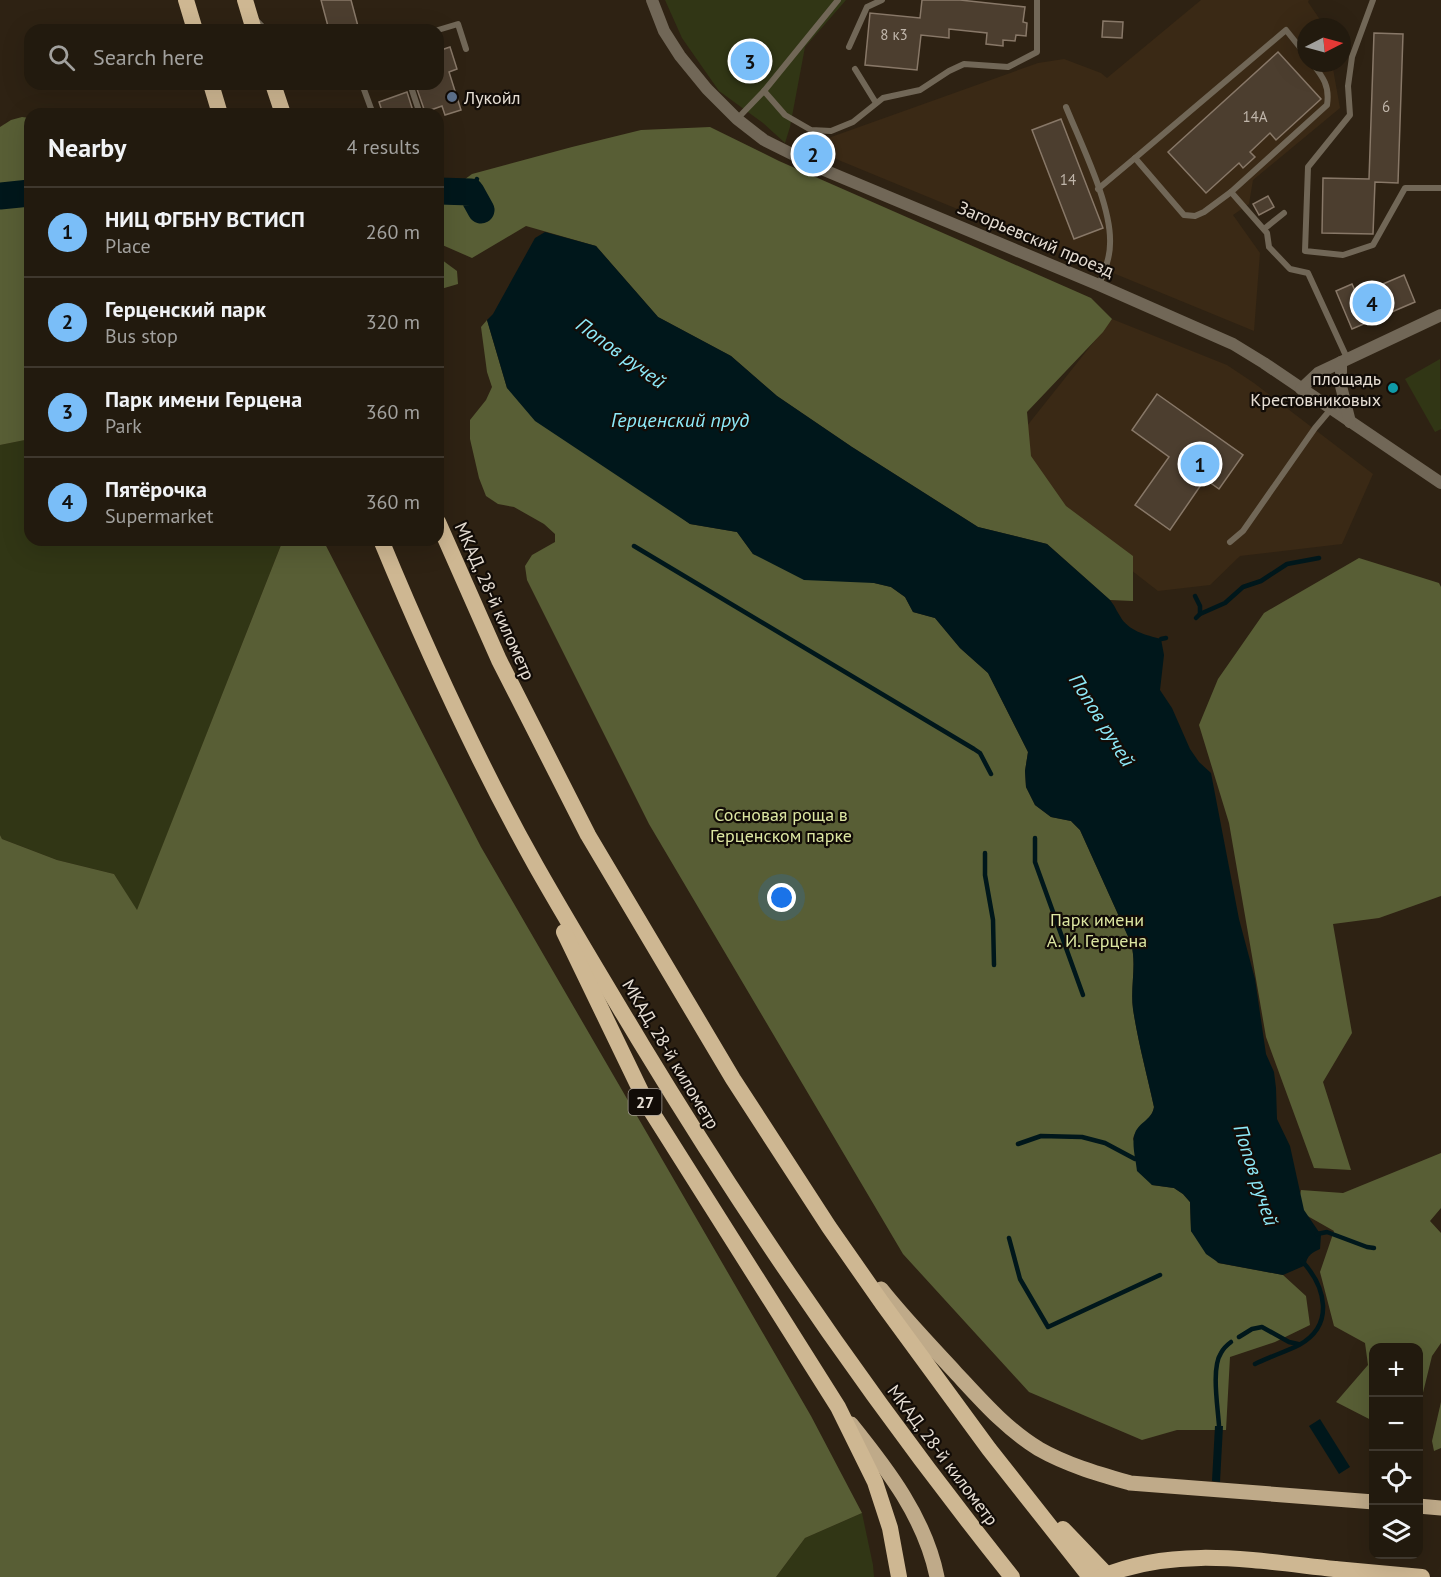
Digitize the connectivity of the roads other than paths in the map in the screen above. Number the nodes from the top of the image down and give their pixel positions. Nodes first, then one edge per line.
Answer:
1 (186, 0) edge
2 (652, 0) edge
3 (838, 0) edge
4 (882, 0) edge
5 (1037, 0) edge
6 (1373, 0) edge
7 (193, 24) edge
8 (444, 28) edge
9 (1297, 44) edge
10 (849, 47) dead end
11 (466, 50) dead end
12 (855, 69) dead end
13 (1319, 72) edge
14 (213, 90) edge
15 (275, 90) edge
16 (364, 90) edge
17 (412, 90) edge
18 (764, 91) junction
19 (876, 103) junction
20 (1066, 107) dead end
21 (218, 108) edge
22 (281, 108) edge
23 (371, 108) edge
24 (418, 108) edge
25 (737, 119) junction
26 (1136, 158) junction
27 (1441, 188) edge
28 (1098, 189) junction
29 (1231, 192) junction
30 (1284, 213) dead end
31 (1264, 229) junction
32 (1308, 264) dead end
33 (1308, 273) junction
34 (1099, 285) junction
35 (1441, 315) edge
36 (1344, 360) junction
37 (1301, 389) junction
38 (1331, 409) junction
39 (1350, 422) junction
40 (1441, 483) edge
41 (444, 536) edge
42 (1230, 542) dead end
43 (384, 546) edge
44 (489, 776) junction
45 (829, 1227) junction
46 (838, 1407) junction
47 (989, 1449) junction
48 (1369, 1502) edge
49 (1423, 1506) edge
50 (1441, 1508) edge
51 (899, 1577) edge
52 (937, 1577) edge
53 (1012, 1577) edge
54 (1090, 1577) edge
55 (1101, 1577) edge
56 (1109, 1577) edge
57 (1422, 1577) edge

1 - 7 highway
2 - 25 street, Загорьевский проезд
3 - 18 lane
4 - 10 lane
5 - 19 lane
6 - 27 lane
8 - 11 lane
9 - 26 lane
12 - 19 lane
13 - 29 lane
14 - 21 highway
15 - 22 highway
16 - 23 lane
17 - 24 lane
18 - 19 lane
18 - 25 lane
20 - 28 lane
25 - 34 street, Загорьевский проезд
26 - 28 lane
26 - 29 lane
28 - 34 lane
29 - 31 lane
30 - 31 lane
31 - 33 lane
32 - 33 lane
33 - 36 lane
34 - 37 street, Загорьевский проезд
35 - 36 street
36 - 37 street
36 - 39 street
37 - 38 street, Загорьевский проезд
38 - 39 street, Загорьевский проезд
38 - 42 lane
39 - 40 street, Загорьевский проезд
41 - 45 highway, МКАД, 28-й километр
43 - 44 highway, МКАД, 28-й километр
44 - 46 highway, 27
44 - 53 highway, МКАД, 28-й километр
45 - 47 highway, МКАД, 28-й километр
45 - 48 main road
46 - 51 highway, 27
46 - 52 main road
47 - 54 highway, МКАД, 28-й километр
47 - 56 highway
49 - 50 main road
55 - 57 highway, bridge

